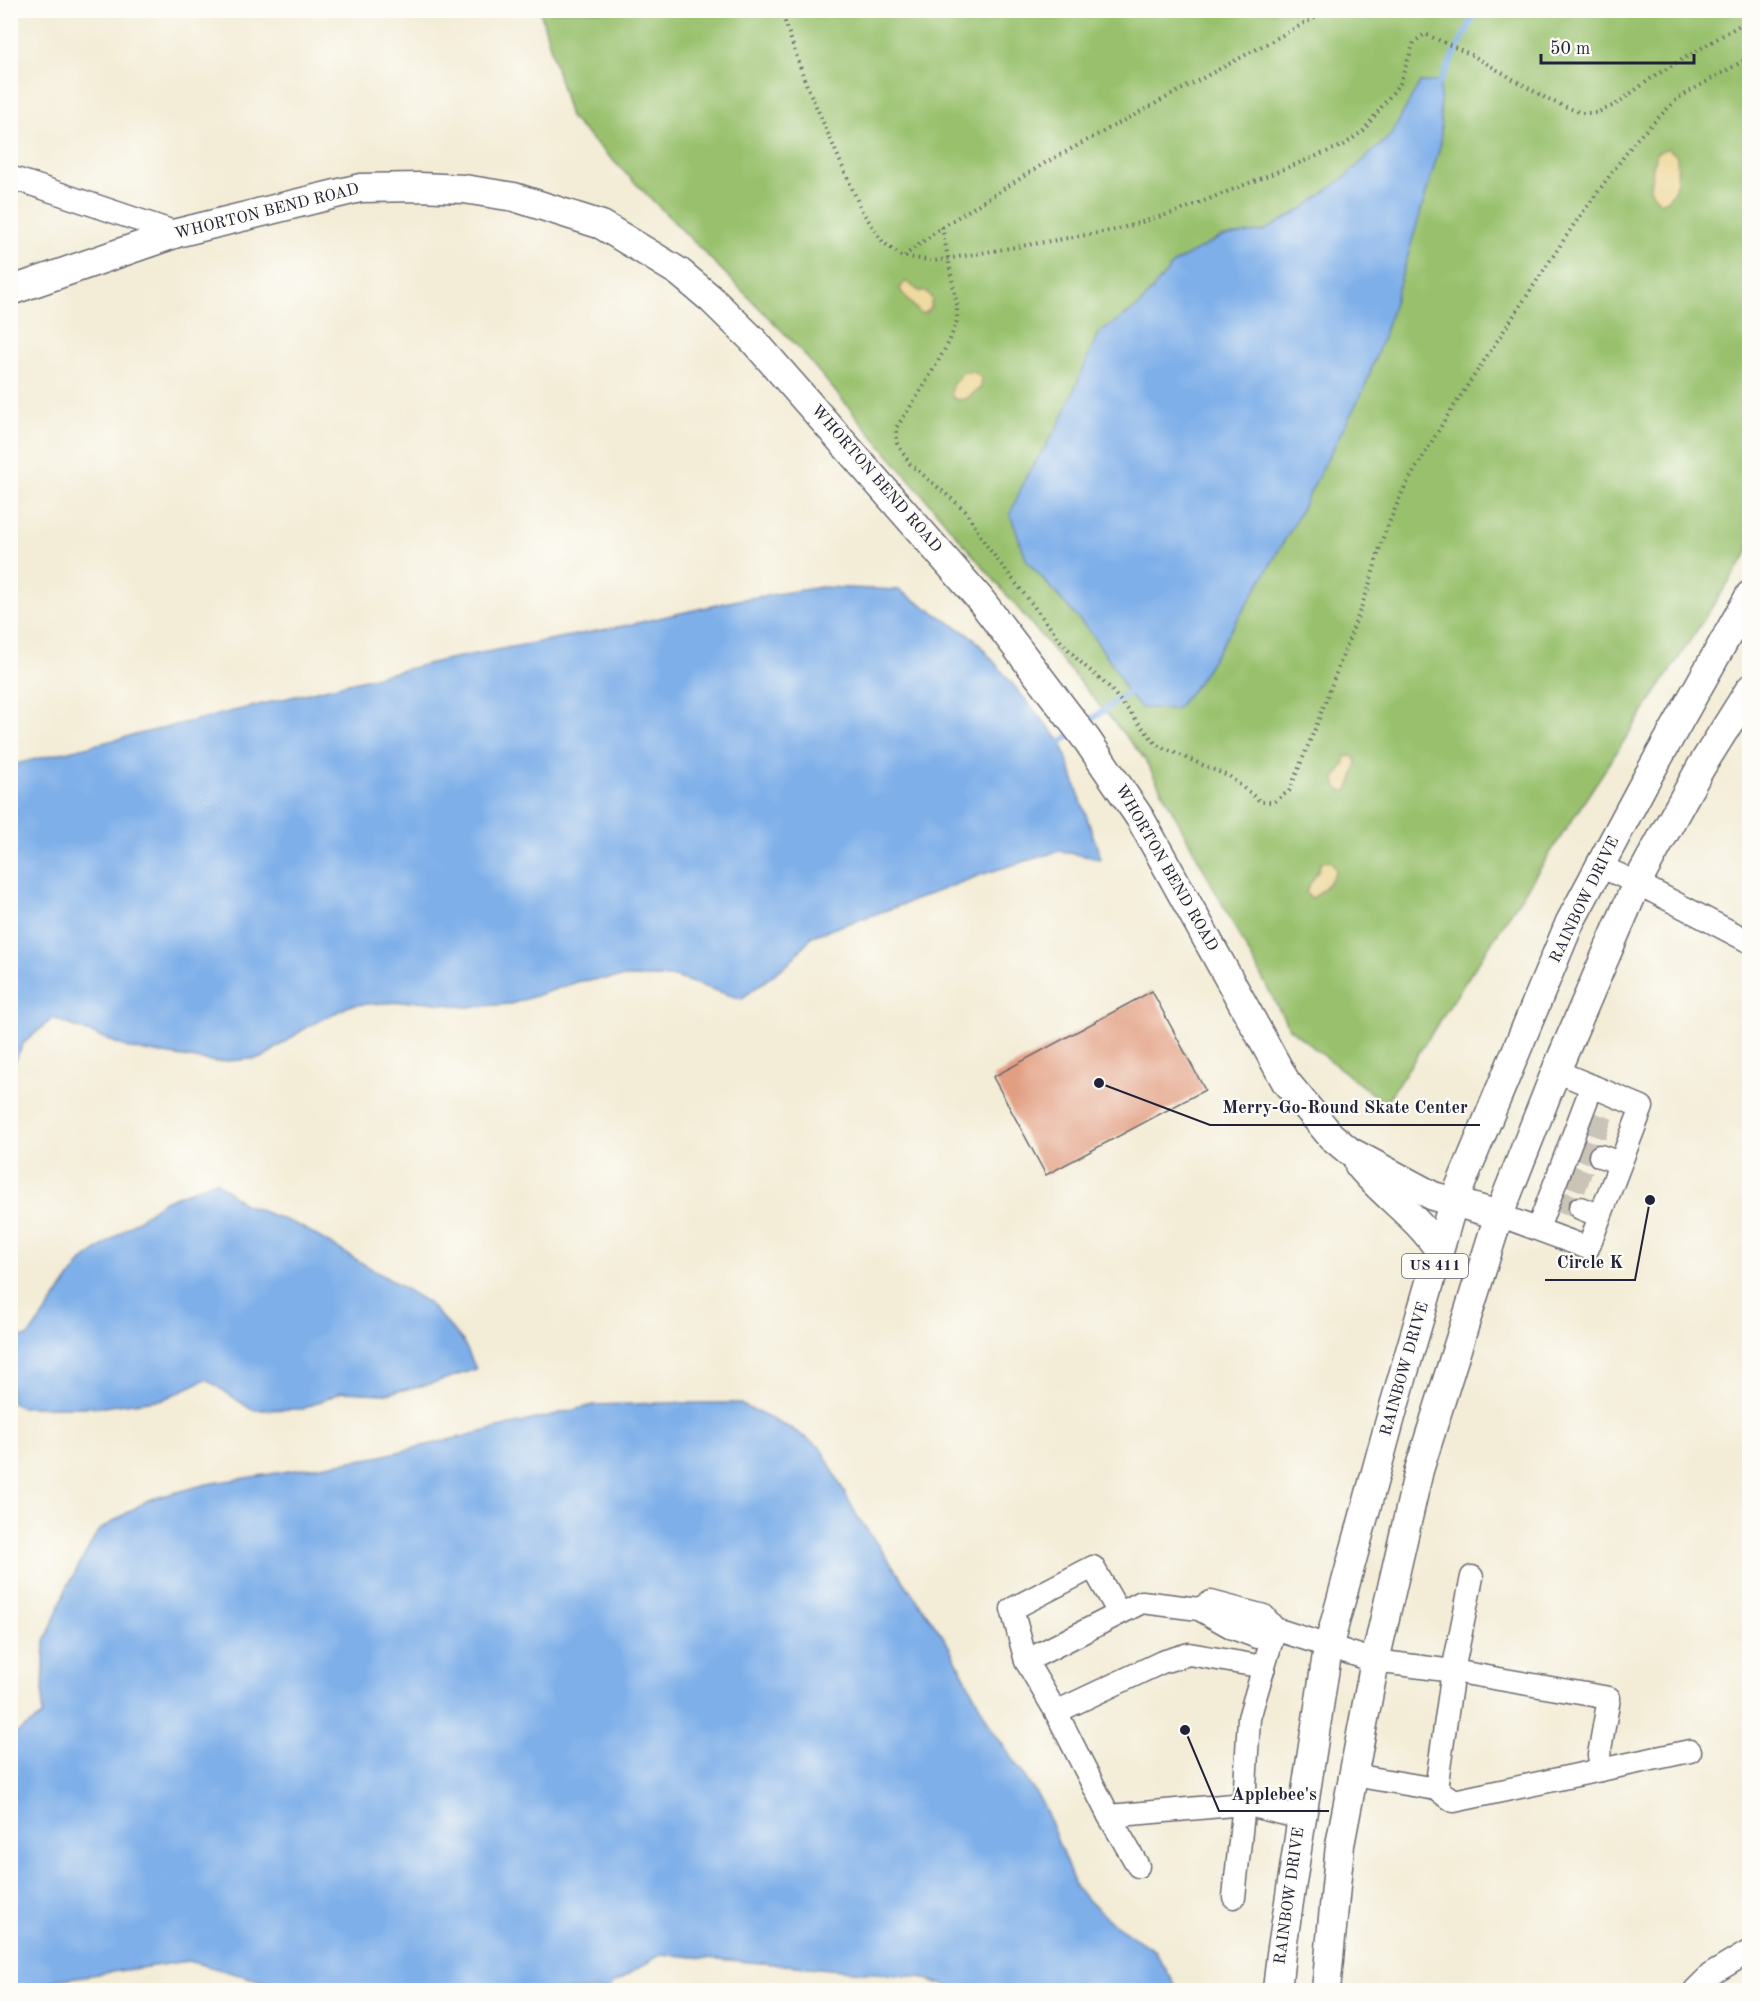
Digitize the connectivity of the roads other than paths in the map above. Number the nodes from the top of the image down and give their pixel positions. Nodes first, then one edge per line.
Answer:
1 (10, 177) edge
2 (177, 233) junction
3 (10, 291) edge
4 (1749, 595) edge
5 (1749, 689) edge
6 (1600, 866) junction
7 (1637, 883) junction
8 (1749, 942) edge
9 (1556, 1071) junction
10 (1592, 1086) junction
11 (1349, 1151) junction
12 (1453, 1203) junction
13 (1498, 1215) junction
14 (1538, 1228) junction
15 (1439, 1250) junction
16 (1472, 1577) dead end
17 (1119, 1613) junction
18 (1275, 1629) junction
19 (1329, 1648) junction
20 (1026, 1661) junction
21 (1375, 1661) junction
22 (1264, 1667) junction
23 (1453, 1671) junction
24 (1056, 1712) junction
25 (1690, 1751) dead end
26 (1601, 1770) junction
27 (1353, 1775) junction
28 (1436, 1789) junction
29 (1244, 1804) junction
30 (1109, 1816) junction
31 (1302, 1818) junction
32 (1138, 1866) dead end
33 (1234, 1897) dead end
34 (1749, 1951) edge
35 (1277, 1990) edge
36 (1326, 1990) edge
37 (1695, 1990) edge

1 - 2 street
2 - 3 main road, WHORTON BEND ROAD
2 - 11 main road, WHORTON BEND ROAD
4 - 6 main road, RAINBOW DRIVE / US 411
5 - 7 main road, US 411
6 - 7 street
6 - 12 main road, RAINBOW DRIVE / US 411
7 - 8 street
7 - 9 main road, US 411
9 - 10 street
9 - 13 main road, US 411
10 - 14 street
10 - 14 street
11 - 12 main road, WHORTON BEND ROAD
11 - 15 main road
12 - 13 main road, WHORTON BEND ROAD
12 - 15 main road, RAINBOW DRIVE / US 411
13 - 14 street
13 - 21 main road, US 411
15 - 19 main road, RAINBOW DRIVE / US 411
16 - 23 street
17 - 18 street
17 - 20 street
17 - 20 street
18 - 19 street
18 - 22 street
19 - 21 street
19 - 31 main road, RAINBOW DRIVE / US 411
20 - 24 street
21 - 23 street
21 - 27 main road, US 411
22 - 24 street
22 - 29 street
23 - 26 street
23 - 28 street
24 - 30 street
25 - 26 street
26 - 28 street
27 - 28 street
27 - 36 main road, US 411
29 - 30 street
29 - 31 street
29 - 33 street
30 - 32 street
31 - 35 main road, RAINBOW DRIVE / US 411
34 - 37 street

